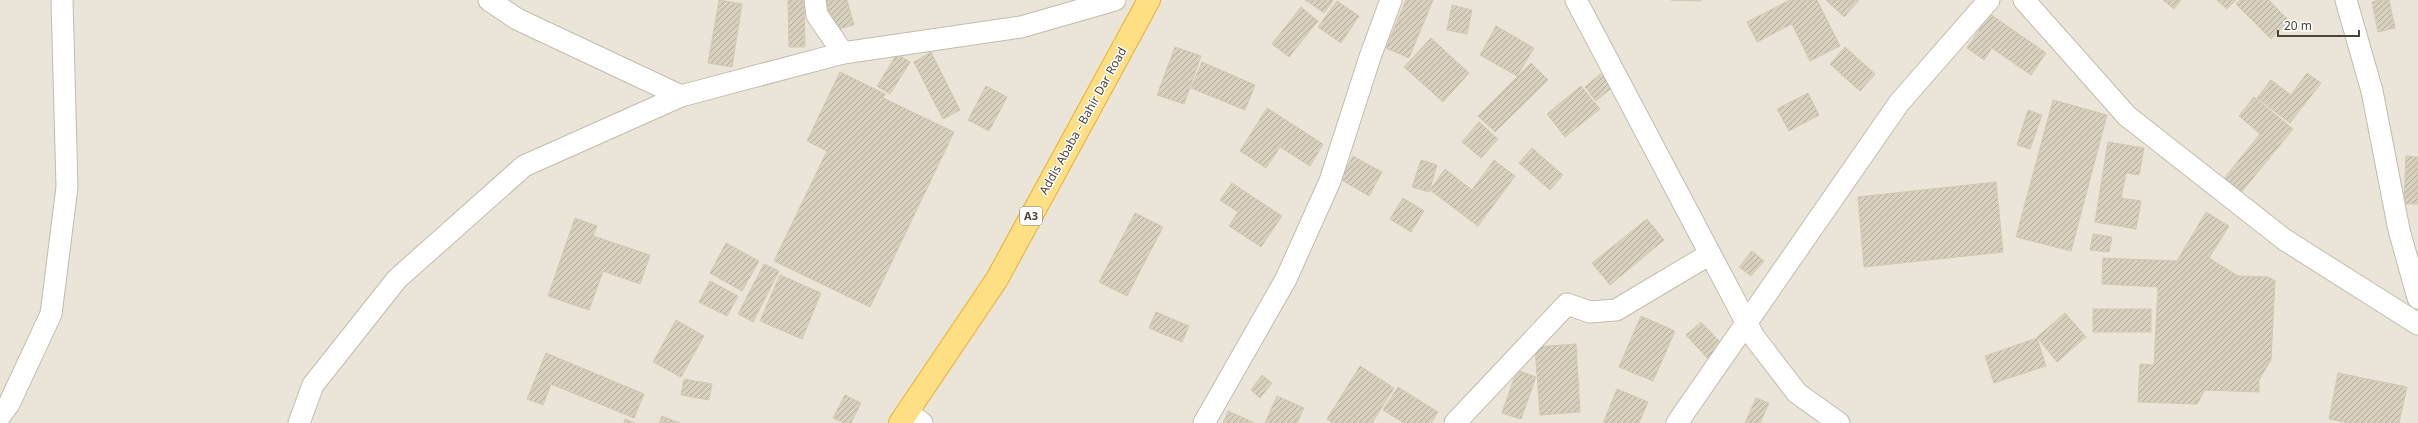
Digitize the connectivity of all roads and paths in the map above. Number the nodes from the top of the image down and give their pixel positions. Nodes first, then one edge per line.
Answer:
1 (62, 0) edge
2 (489, 0) edge
3 (815, 0) edge
4 (1115, 0) edge
5 (1149, 0) edge
6 (1391, 0) edge
7 (1576, 0) edge
8 (1989, 0) edge
9 (2024, 0) edge
10 (2346, 0) edge
11 (843, 53) junction
12 (681, 96) junction
13 (1710, 254) junction
14 (2418, 298) edge
15 (1746, 323) junction
16 (2418, 324) edge
17 (0, 416) edge
18 (910, 419) edge
19 (299, 423) edge
20 (1204, 423) edge
21 (1455, 423) edge
22 (1677, 423) edge
23 (1839, 423) edge

1 - 17 street
2 - 12 street
3 - 11 street
4 - 11 street
5 - 18 highway, Addis Ababa - Bahir Dar Road / A3
6 - 20 street
7 - 13 street
8 - 15 street
9 - 16 street
10 - 14 street
11 - 12 street
12 - 19 street
13 - 15 street
13 - 21 street
15 - 22 street
15 - 23 street

